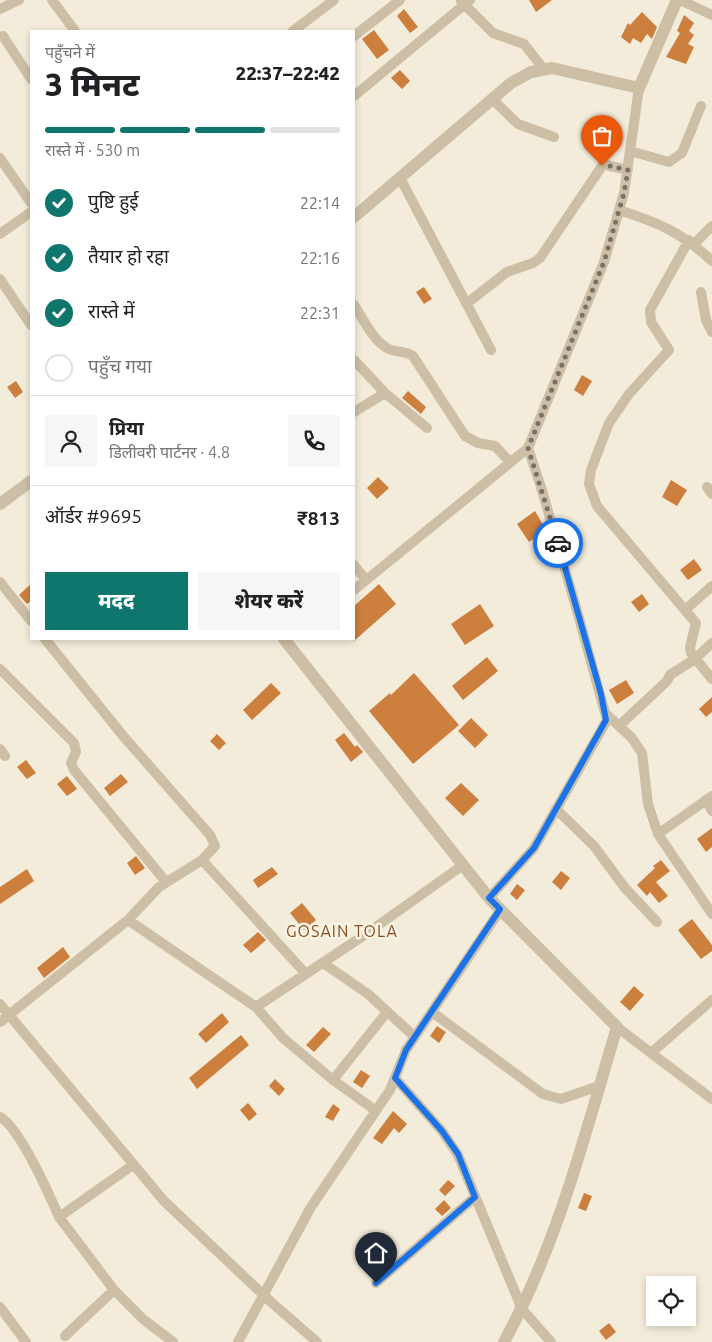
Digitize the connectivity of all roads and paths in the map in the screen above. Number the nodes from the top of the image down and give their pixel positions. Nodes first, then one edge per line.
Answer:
1 (19, 0) edge
2 (52, 0) edge
3 (334, 0) edge
4 (400, 0) edge
5 (678, 0) edge
6 (465, 2) edge
7 (0, 9) edge
8 (712, 16) edge
9 (74, 30) edge
10 (294, 30) edge
11 (355, 35) edge
12 (3, 36) dead end
13 (543, 68) junction
14 (30, 78) edge
15 (639, 88) junction
16 (355, 95) edge
17 (492, 99) junction
18 (700, 106) dead end
19 (554, 137) dead end
20 (630, 151) junction
21 (0, 158) edge
22 (628, 170) junction
23 (400, 178) junction
24 (30, 202) edge
25 (619, 210) junction
26 (30, 213) edge
27 (355, 216) edge
28 (712, 226) edge
29 (0, 234) edge
30 (691, 242) junction
31 (712, 261) edge
32 (0, 279) edge
33 (701, 292) dead end
34 (466, 304) junction
35 (355, 306) edge
36 (30, 322) edge
37 (712, 332) edge
38 (491, 350) dead end
39 (355, 361) edge
40 (385, 392) junction
41 (355, 411) edge
42 (427, 428) dead end
43 (528, 448) junction
44 (510, 462) junction
45 (30, 482) edge
46 (0, 504) edge
47 (355, 566) edge
48 (366, 580) junction
49 (0, 582) edge
50 (712, 586) edge
51 (355, 589) edge
52 (686, 609) junction
53 (30, 620) edge
54 (46, 640) edge
55 (288, 640) edge
56 (712, 643) edge
57 (695, 659) junction
58 (0, 669) edge
59 (712, 679) edge
60 (606, 714) junction
61 (620, 725) junction
62 (709, 798) edge
63 (556, 809) junction
64 (712, 811) edge
65 (658, 834) junction
66 (202, 860) junction
67 (462, 865) junction
68 (166, 882) junction
69 (489, 898) junction
70 (500, 909) junction
71 (712, 914) edge
72 (128, 920) junction
73 (657, 922) dead end
74 (323, 963) junction
75 (306, 974) junction
76 (712, 1000) edge
77 (0, 1004) edge
78 (256, 1007) junction
79 (387, 1012) junction
80 (432, 1012) junction
81 (9, 1015) junction
82 (0, 1022) edge
83 (617, 1027) junction
84 (415, 1037) junction
85 (651, 1053) junction
86 (395, 1078) junction
87 (333, 1080) junction
88 (599, 1086) junction
89 (712, 1099) edge
90 (375, 1110) junction
91 (0, 1117) edge
92 (133, 1166) junction
93 (475, 1197) junction
94 (59, 1217) junction
95 (376, 1283) dead end
96 (114, 1290) junction
97 (262, 1294) junction
98 (0, 1307) edge
99 (522, 1309) junction
100 (65, 1336) dead end
101 (26, 1342) edge
102 (173, 1342) edge
103 (238, 1342) edge
104 (317, 1342) edge
105 (504, 1342) edge
106 (551, 1342) edge

1 - 7 street
2 - 9 street
3 - 10 street
4 - 11 street
5 - 8 street
5 - 15 street
6 - 13 street
6 - 16 street
12 - 14 street
13 - 15 street
13 - 17 street
15 - 20 street
17 - 19 street
17 - 23 street
18 - 20 street
20 - 22 street
21 - 24 street
22 - 25 street
22 - 34 street
23 - 27 street
23 - 34 street
25 - 30 street
25 - 43 street
26 - 29 street
28 - 30 street
30 - 31 street
30 - 52 street
32 - 36 street
33 - 37 street
34 - 38 street
35 - 44 street
39 - 40 street
40 - 41 street
40 - 42 street
43 - 44 street
43 - 60 street
44 - 48 street
45 - 46 street
47 - 48 street
48 - 51 street
49 - 53 street
50 - 52 street
52 - 57 street
54 - 66 street
55 - 67 street
56 - 57 street
57 - 59 street
57 - 61 street
58 - 68 street
60 - 61 street
60 - 63 street
61 - 65 street
62 - 64 street
62 - 65 street
63 - 69 street
63 - 73 street
65 - 71 street
66 - 68 street
66 - 75 street
67 - 69 street
67 - 74 street
68 - 72 street
69 - 70 street
70 - 80 street
70 - 83 street
72 - 78 street
72 - 81 street
74 - 75 street
74 - 79 street
75 - 78 street
76 - 85 street
77 - 81 street
78 - 87 street
79 - 84 street
79 - 87 street
80 - 84 street
80 - 88 street
81 - 82 street
81 - 92 street
83 - 85 street
83 - 88 street
84 - 86 street
85 - 89 street
86 - 90 street
86 - 93 street
87 - 90 street
88 - 99 street
90 - 97 street
91 - 94 street
92 - 94 street
92 - 97 street
93 - 95 street
93 - 99 street
94 - 96 street
96 - 100 street
96 - 102 street
97 - 103 street
97 - 104 street
98 - 101 street
99 - 105 street
99 - 106 street

